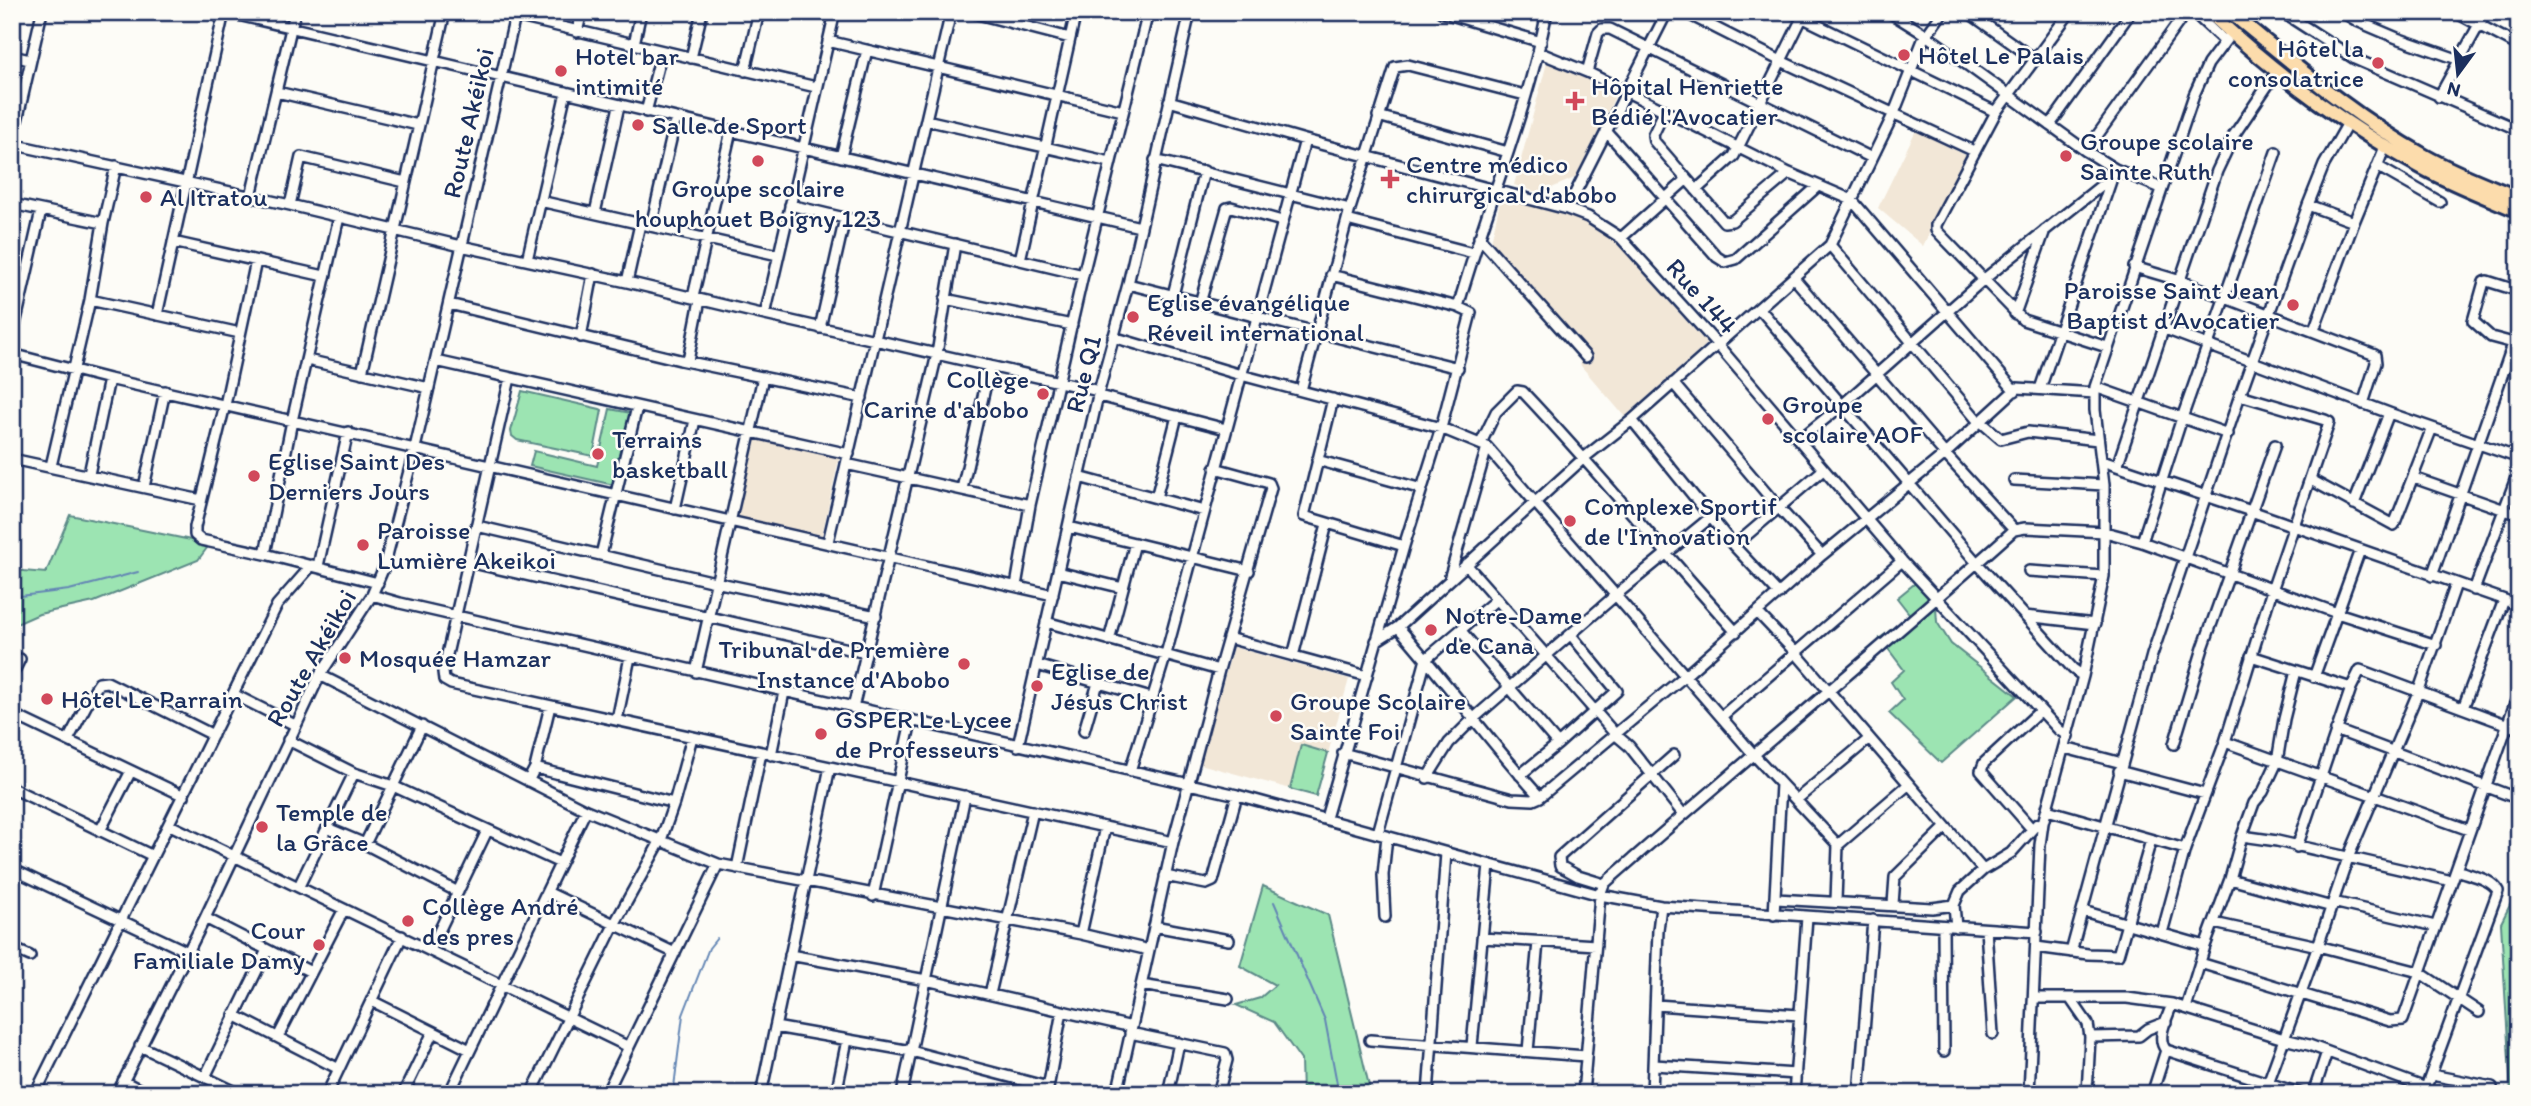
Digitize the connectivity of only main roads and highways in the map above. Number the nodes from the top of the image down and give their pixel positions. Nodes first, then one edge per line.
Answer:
1 (2209, 12) edge
2 (2230, 12) edge
3 (2519, 198) edge
4 (2519, 211) edge

1 - 4 main road
2 - 3 main road

